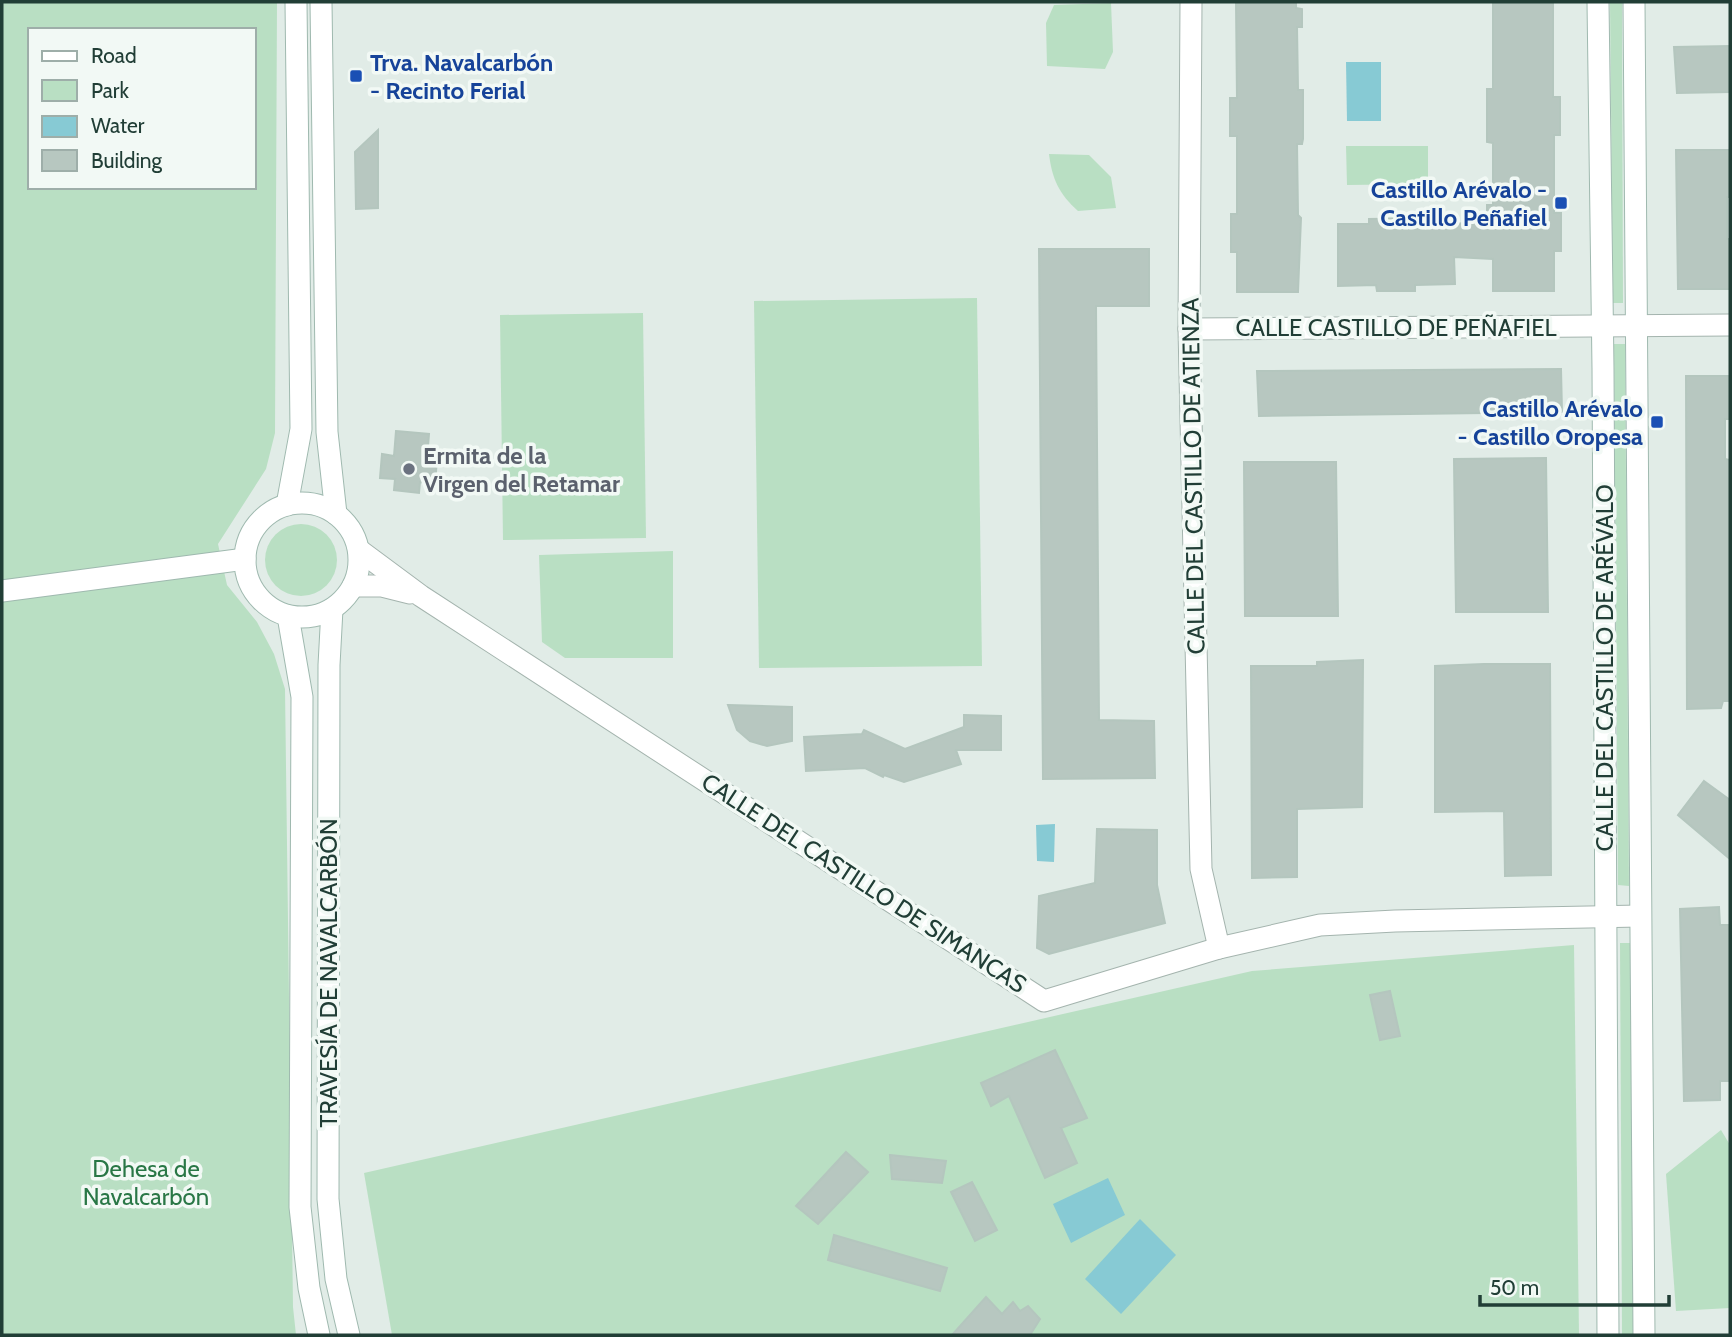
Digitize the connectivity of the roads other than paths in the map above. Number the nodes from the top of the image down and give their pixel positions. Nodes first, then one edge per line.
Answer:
1 (296, 2) edge
2 (321, 2) edge
3 (1191, 2) edge
4 (1598, 2) edge
5 (1634, 2) edge
6 (1730, 325) edge
7 (1602, 326) junction
8 (1636, 326) junction
9 (1189, 329) junction
10 (287, 505) junction
11 (336, 514) junction
12 (359, 550) junction
13 (245, 559) junction
14 (353, 586) junction
15 (2, 591) edge
16 (421, 596) junction
17 (332, 609) junction
18 (288, 616) junction
19 (1605, 916) junction
20 (1640, 916) junction
21 (1219, 948) junction
22 (319, 1335) edge
23 (349, 1335) edge
24 (1608, 1335) edge
25 (1644, 1335) edge

1 - 10 street
2 - 11 street
3 - 9 street, CALLE DEL CASTILLO DE ATIENZA
4 - 7 street, CALLE DEL CASTILLO DE ARÉVALO
5 - 8 street, CALLE DEL CASTILLO DE ARÉVALO
6 - 8 street, CALLE CASTILLO DE PEÑAFIEL
7 - 8 street, CALLE CASTILLO DE PEÑAFIEL
7 - 9 street, CALLE CASTILLO DE PEÑAFIEL
7 - 19 street, CALLE DEL CASTILLO DE ARÉVALO
8 - 20 street, CALLE DEL CASTILLO DE ARÉVALO
9 - 21 street, CALLE DEL CASTILLO DE ATIENZA
10 - 11 street
10 - 13 street
11 - 12 street
12 - 14 street
12 - 16 street, CALLE DEL CASTILLO DE SIMANCAS
13 - 15 street
13 - 18 street
14 - 16 street, CALLE DEL CASTILLO DE SIMANCAS
14 - 17 street
16 - 21 street, CALLE DEL CASTILLO DE SIMANCAS
17 - 18 street
17 - 23 street, TRAVESÍA DE NAVALCARBÓN
18 - 22 street, TRAVESÍA DE NAVALCARBÓN
19 - 20 street, CALLE DEL CASTILLO DE SIMANCAS
19 - 21 street, CALLE DEL CASTILLO DE SIMANCAS
19 - 24 street, CALLE DEL CASTILLO DE ARÉVALO
20 - 25 street, CALLE DEL CASTILLO DE ARÉVALO

